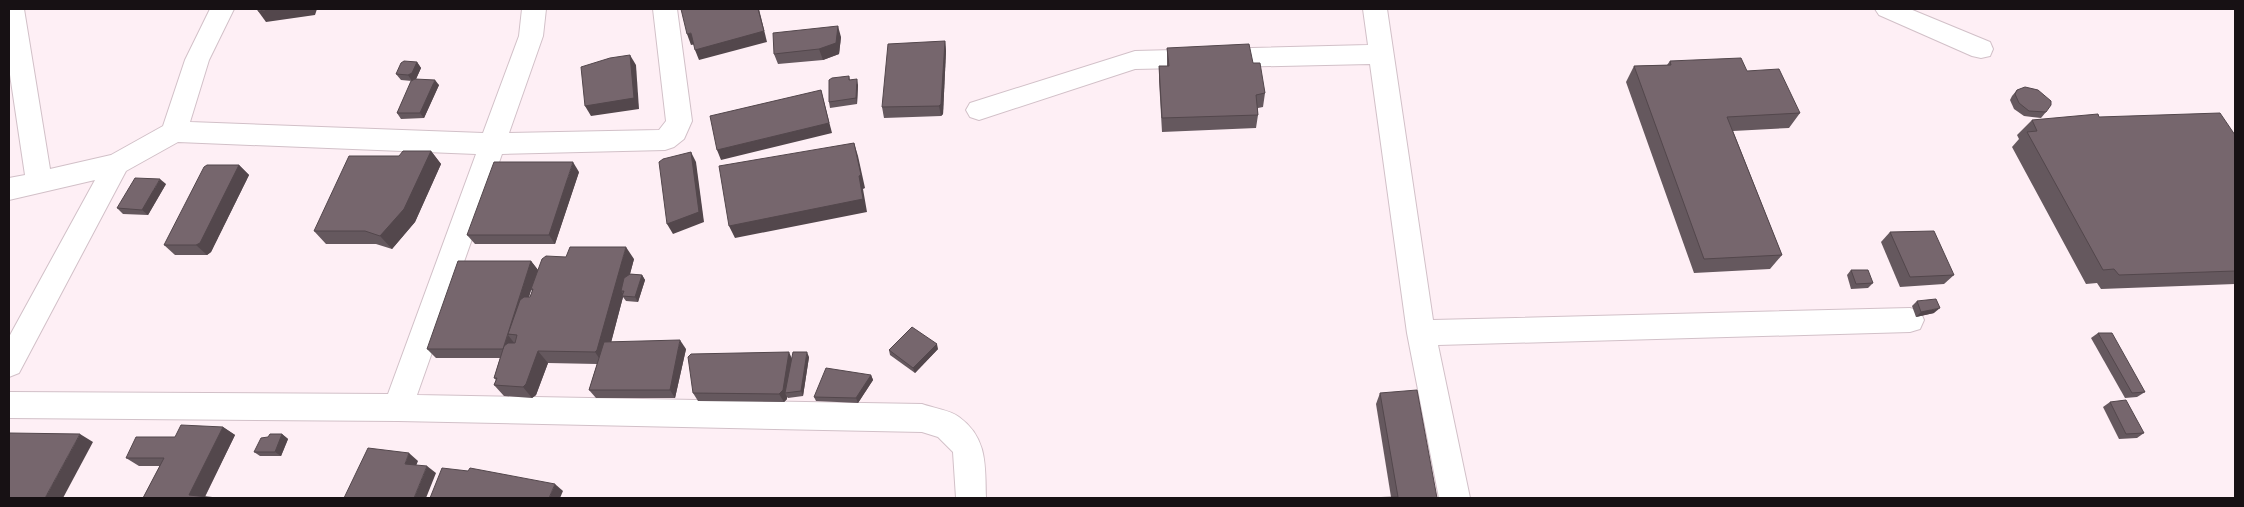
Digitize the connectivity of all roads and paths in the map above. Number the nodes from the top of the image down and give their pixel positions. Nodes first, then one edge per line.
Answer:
1 (12, 9) edge
2 (222, 9) edge
3 (534, 9) edge
4 (665, 9) edge
5 (1374, 9) edge
6 (1888, 9) edge
7 (1981, 49) dead end
8 (1380, 54) junction
9 (979, 110) dead end
10 (174, 132) junction
11 (493, 144) junction
12 (117, 164) junction
13 (39, 182) junction
14 (9, 189) edge
15 (1910, 320) dead end
16 (1421, 333) junction
17 (9, 364) edge
18 (9, 404) edge
19 (398, 408) junction
20 (971, 498) edge
21 (1454, 498) edge

1 - 13 street
2 - 10 street
3 - 11 street
4 - 11 street
5 - 8 street
6 - 7 street
8 - 9 street
8 - 16 street
10 - 11 street
10 - 12 street
11 - 19 street
12 - 13 street
12 - 17 street
13 - 14 street
15 - 16 street
16 - 21 street
18 - 19 street
19 - 20 street

